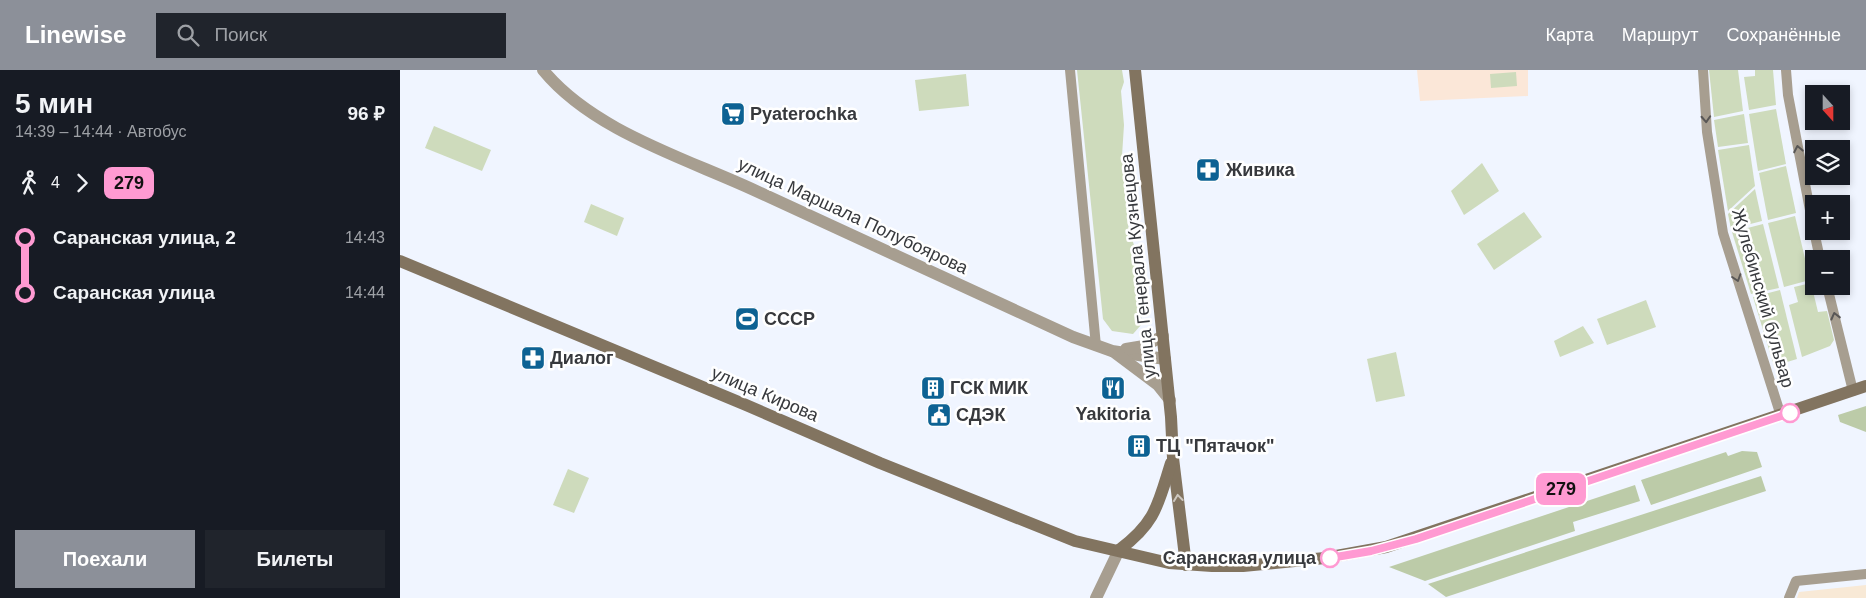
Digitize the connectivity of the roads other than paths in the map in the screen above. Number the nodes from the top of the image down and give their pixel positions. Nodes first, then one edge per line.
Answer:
1 (543, 70) edge
2 (1070, 70) edge
3 (1135, 70) edge
4 (1703, 70) edge
5 (1786, 70) edge
6 (1807, 195) edge
7 (400, 261) edge
8 (1829, 295) edge
9 (1163, 336) junction
10 (1096, 346) junction
11 (1112, 351) junction
12 (1165, 359) junction
13 (1866, 386) edge
14 (1853, 391) junction
15 (1170, 400) junction
16 (1781, 416) junction
17 (1173, 458) junction
18 (1119, 550) junction
19 (1186, 565) junction
20 (1866, 574) edge
21 (1096, 598) edge
22 (1789, 598) edge

1 - 10 street, улица Маршала Полубоярова
2 - 10 street
3 - 9 main road, улица Генерала Кузнецова
4 -> 16 street, Жулебинский бульвар
6 -> 5 street
7 - 18 main road, улица Кирова
14 -> 8 street
9 - 11 street
9 - 12 main road, улица Генерала Кузнецова
10 - 11 street, улица Маршала Полубоярова
11 - 12 street, улица Маршала Полубоярова
11 - 15 street
12 - 15 main road, улица Генерала Кузнецова
13 - 14 main road
14 - 16 main road
15 - 17 main road, улица Генерала Кузнецова
16 - 19 main road
17 - 18 main road, улица Генерала Кузнецова
19 -> 17 main road, улица Генерала Кузнецова
18 - 19 main road
18 - 21 street
20 - 22 street

